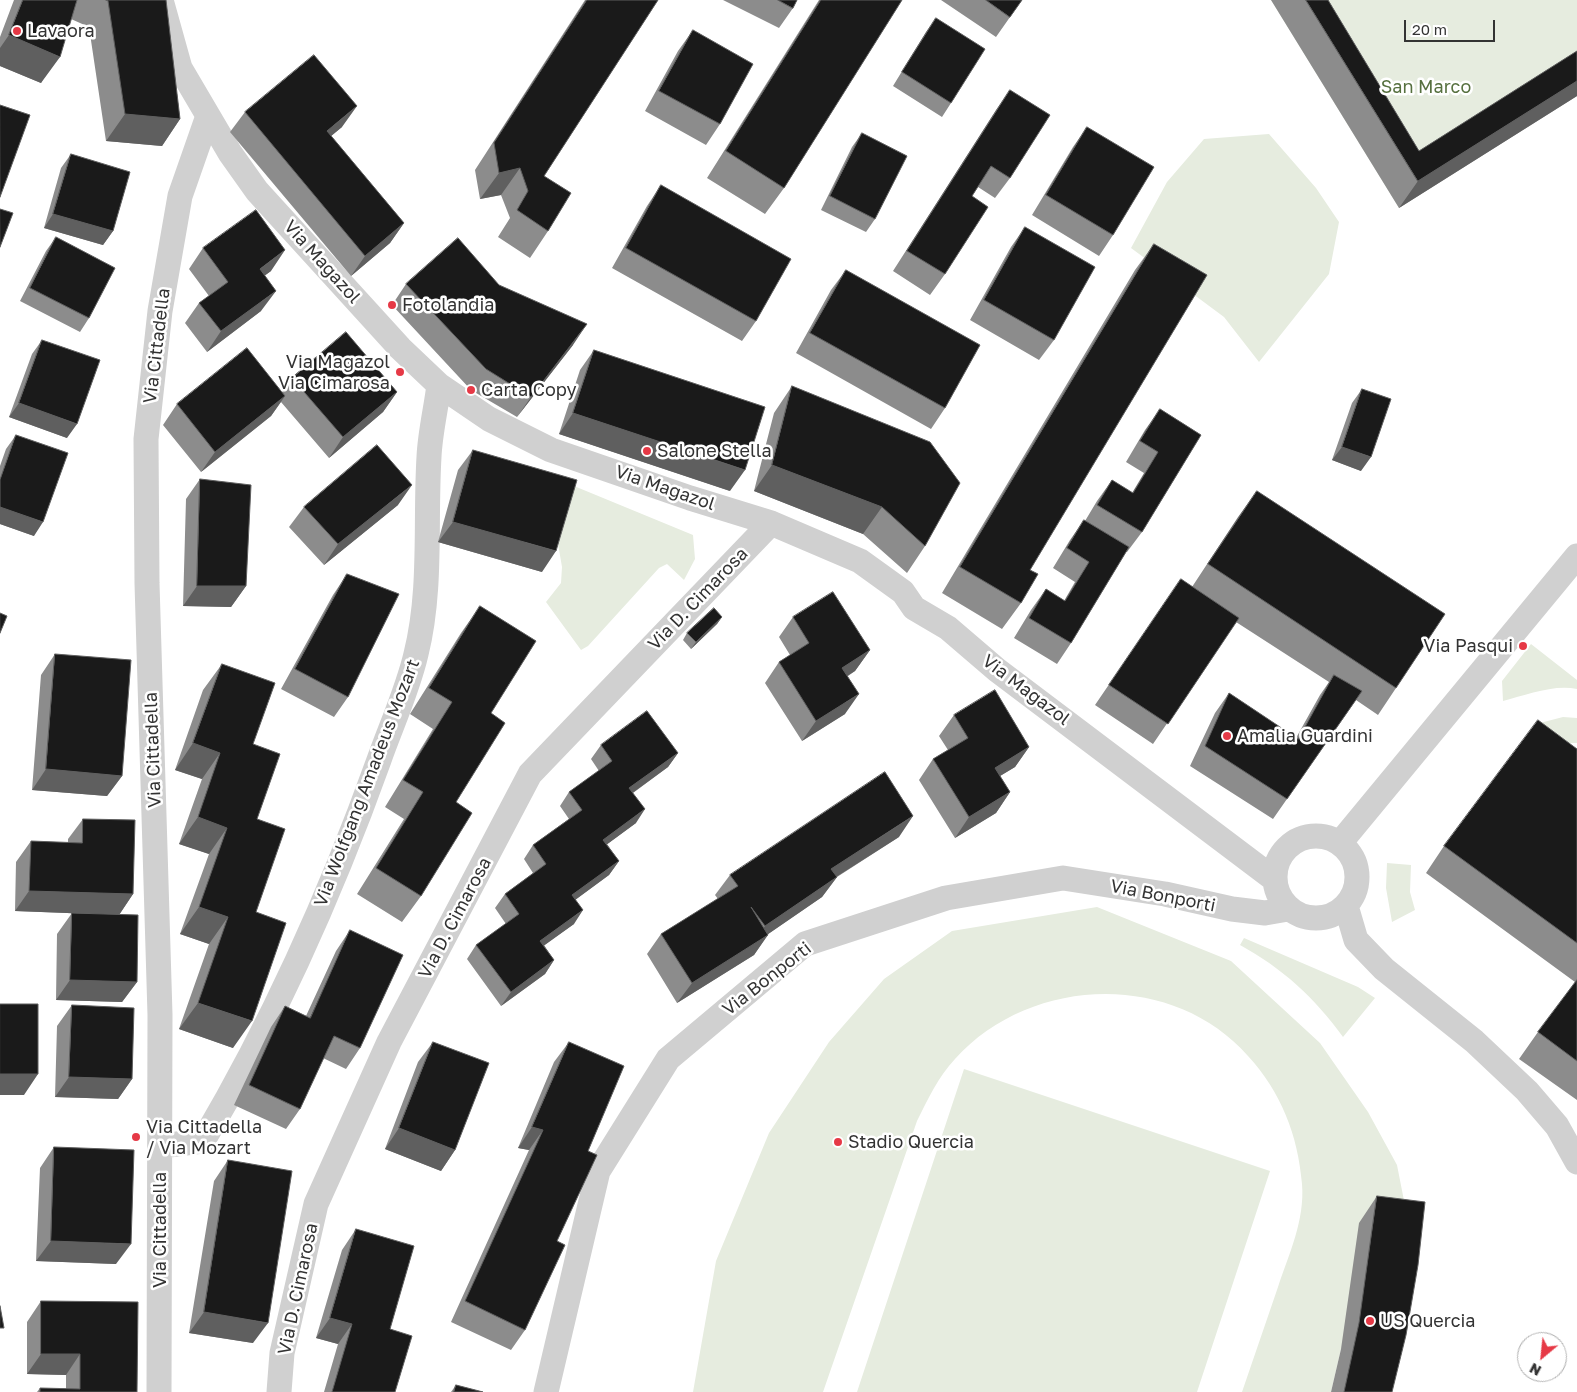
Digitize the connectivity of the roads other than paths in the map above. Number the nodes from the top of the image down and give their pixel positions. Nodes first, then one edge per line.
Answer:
1 (161, 0) edge
2 (208, 116) junction
3 (439, 385) junction
4 (771, 523) junction
5 (1577, 556) edge
6 (1340, 843) junction
7 (1274, 879) junction
8 (1346, 906) junction
9 (1288, 908) junction
10 (160, 1146) junction
11 (1577, 1162) edge
12 (159, 1392) edge
13 (279, 1392) edge
14 (546, 1392) edge

1 - 2 street, Via Magazol
2 - 3 street, Via Magazol
2 - 10 street, Via Cittadella
3 - 4 street, Via Magazol
3 - 10 street, Via Wolfgang Amadeus Mozart
4 - 7 street, Via Magazol
4 - 13 street, Via D. Cimarosa
5 - 6 street
6 - 7 street
6 - 8 street
7 - 9 street
8 - 9 street
8 - 11 street
9 - 14 street, Via Bonporti
10 - 12 street, Via Cittadella

